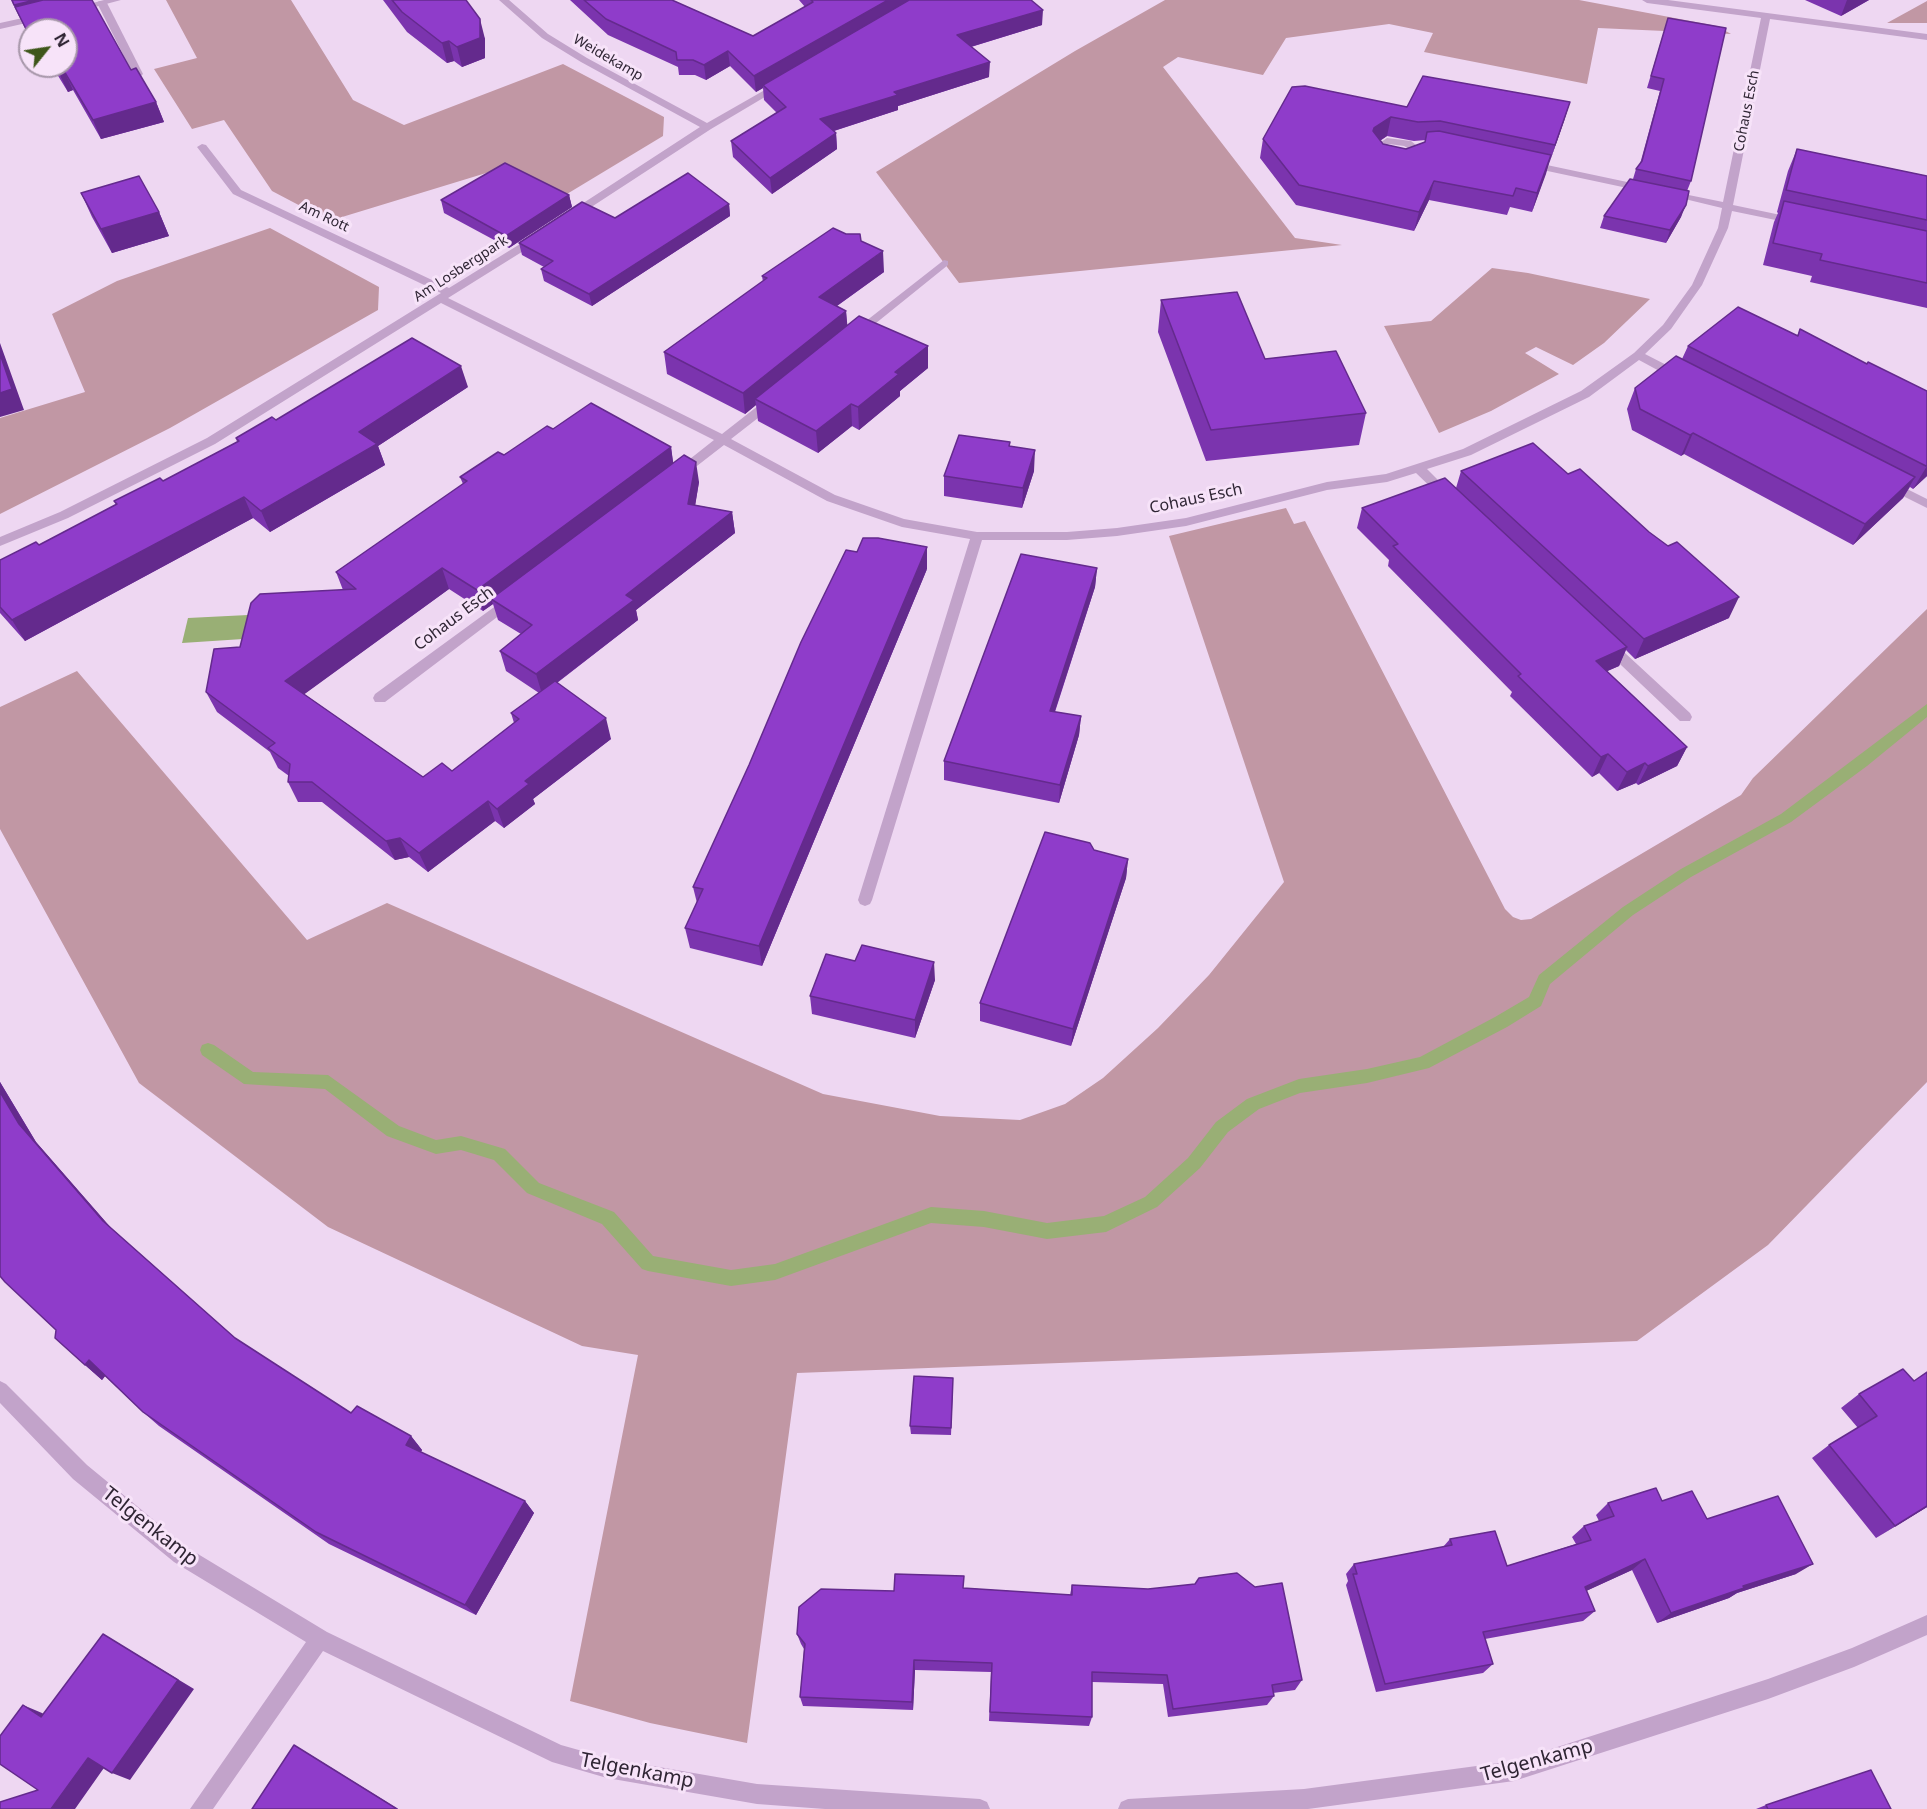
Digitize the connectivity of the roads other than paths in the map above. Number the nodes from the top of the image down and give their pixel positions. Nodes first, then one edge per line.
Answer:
1 (116, 0) edge
2 (504, 0) edge
3 (1647, 0) edge
4 (1711, 0) edge
5 (102, 3) junction
6 (1701, 7) junction
7 (68, 11) edge
8 (56, 14) edge
9 (1766, 16) junction
10 (0, 26) edge
11 (1927, 37) edge
12 (138, 74) edge
13 (786, 82) edge
14 (707, 128) junction
15 (1412, 146) edge
16 (1424, 146) edge
17 (202, 147) dead end
18 (1517, 162) edge
19 (1728, 206) junction
20 (1810, 224) edge
21 (944, 263) dead end
22 (446, 296) junction
23 (843, 344) edge
24 (1638, 355) junction
25 (1690, 382) edge
26 (779, 395) edge
27 (724, 440) junction
28 (1418, 468) junction
29 (1875, 477) edge
30 (666, 483) edge
31 (1452, 500) edge
32 (1927, 504) edge
33 (977, 536) junction
34 (0, 543) edge
35 (523, 590) edge
36 (1599, 636) edge
37 (380, 698) dead end
38 (1685, 717) dead end
39 (865, 900) dead end
40 (0, 1390) edge
41 (1927, 1625) edge
42 (320, 1639) junction
43 (200, 1809) edge
44 (981, 1809) edge
45 (1128, 1809) edge

1 - 5 street
2 - 14 street, Weidekamp
3 - 6 street
4 - 6 street
5 - 7 street
5 - 12 street
6 - 9 street
8 - 10 street
9 - 11 street
9 - 19 street, Cohaus Esch
13 - 14 street, Am Losbergpark
14 - 22 street, Am Losbergpark
15 - 16 street
17 - 22 street, Am Rott
18 - 19 street
19 - 20 street
19 - 24 street, Cohaus Esch
21 - 23 street
22 - 27 street, Cohaus Esch
22 - 34 street, Am Losbergpark
24 - 25 street
24 - 28 street, Cohaus Esch
26 - 27 street
27 - 30 street
27 - 33 street, Cohaus Esch
28 - 31 street
28 - 33 street, Cohaus Esch
29 - 32 street
33 - 39 street
35 - 37 street, Cohaus Esch
36 - 38 street
40 - 42 street, Telgenkamp
41 - 45 street, Telgenkamp
42 - 43 street
42 - 44 street, Telgenkamp

